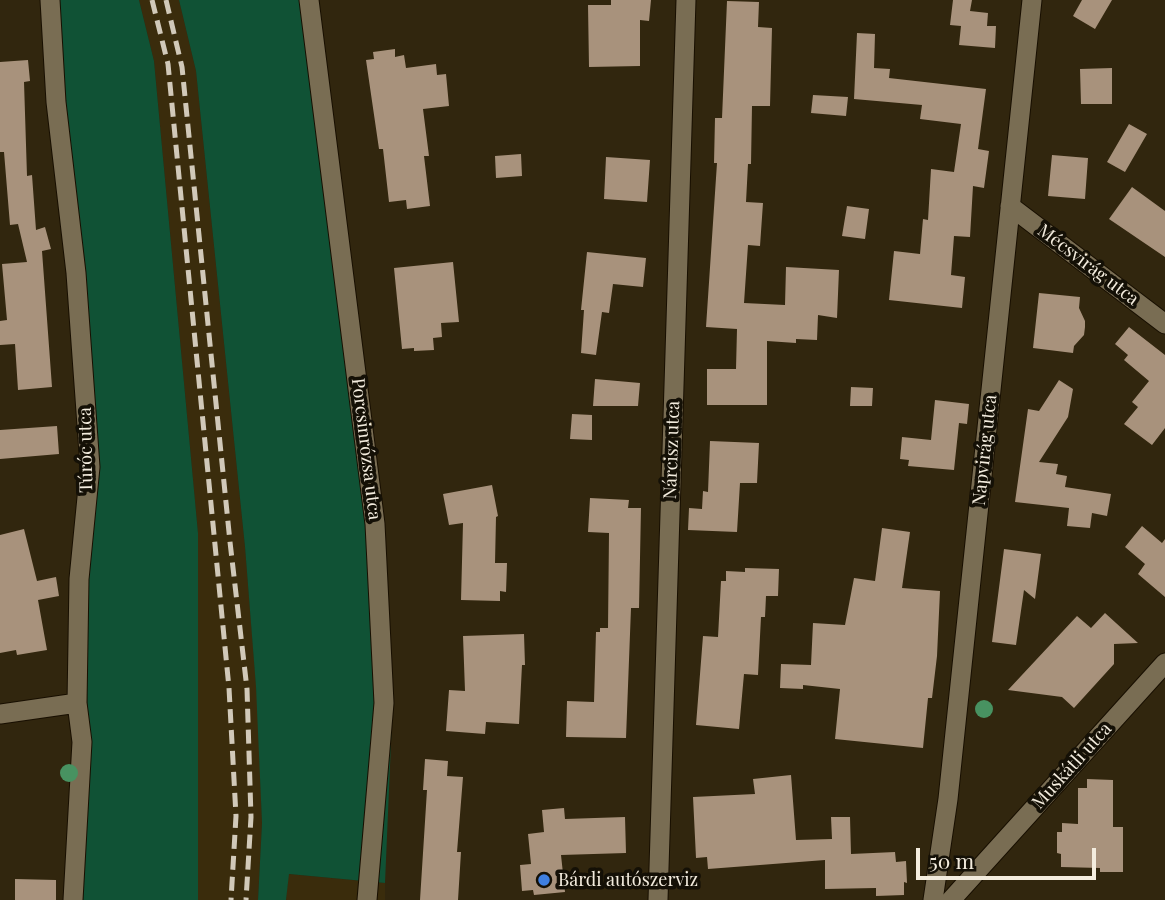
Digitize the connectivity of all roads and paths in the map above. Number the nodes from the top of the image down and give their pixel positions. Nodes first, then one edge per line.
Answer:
1 (50, 0) edge
2 (309, 0) edge
3 (686, 0) edge
4 (1032, 0) edge
5 (1010, 206) junction
6 (1165, 324) edge
7 (1165, 663) edge
8 (77, 703) junction
9 (0, 714) edge
10 (74, 900) edge
11 (367, 900) edge
12 (659, 900) edge
13 (933, 900) edge
14 (951, 900) edge

1 - 8 street, Túróc utca
2 - 11 street, Porcsinrózsa utca
3 - 12 street, Nárcisz utca
4 - 5 street, Napvirág utca
5 - 6 street, Mécsvirág utca
5 - 13 street, Napvirág utca
7 - 14 street, Muskátli utca
8 - 9 street
8 - 10 street, Túróc utca

